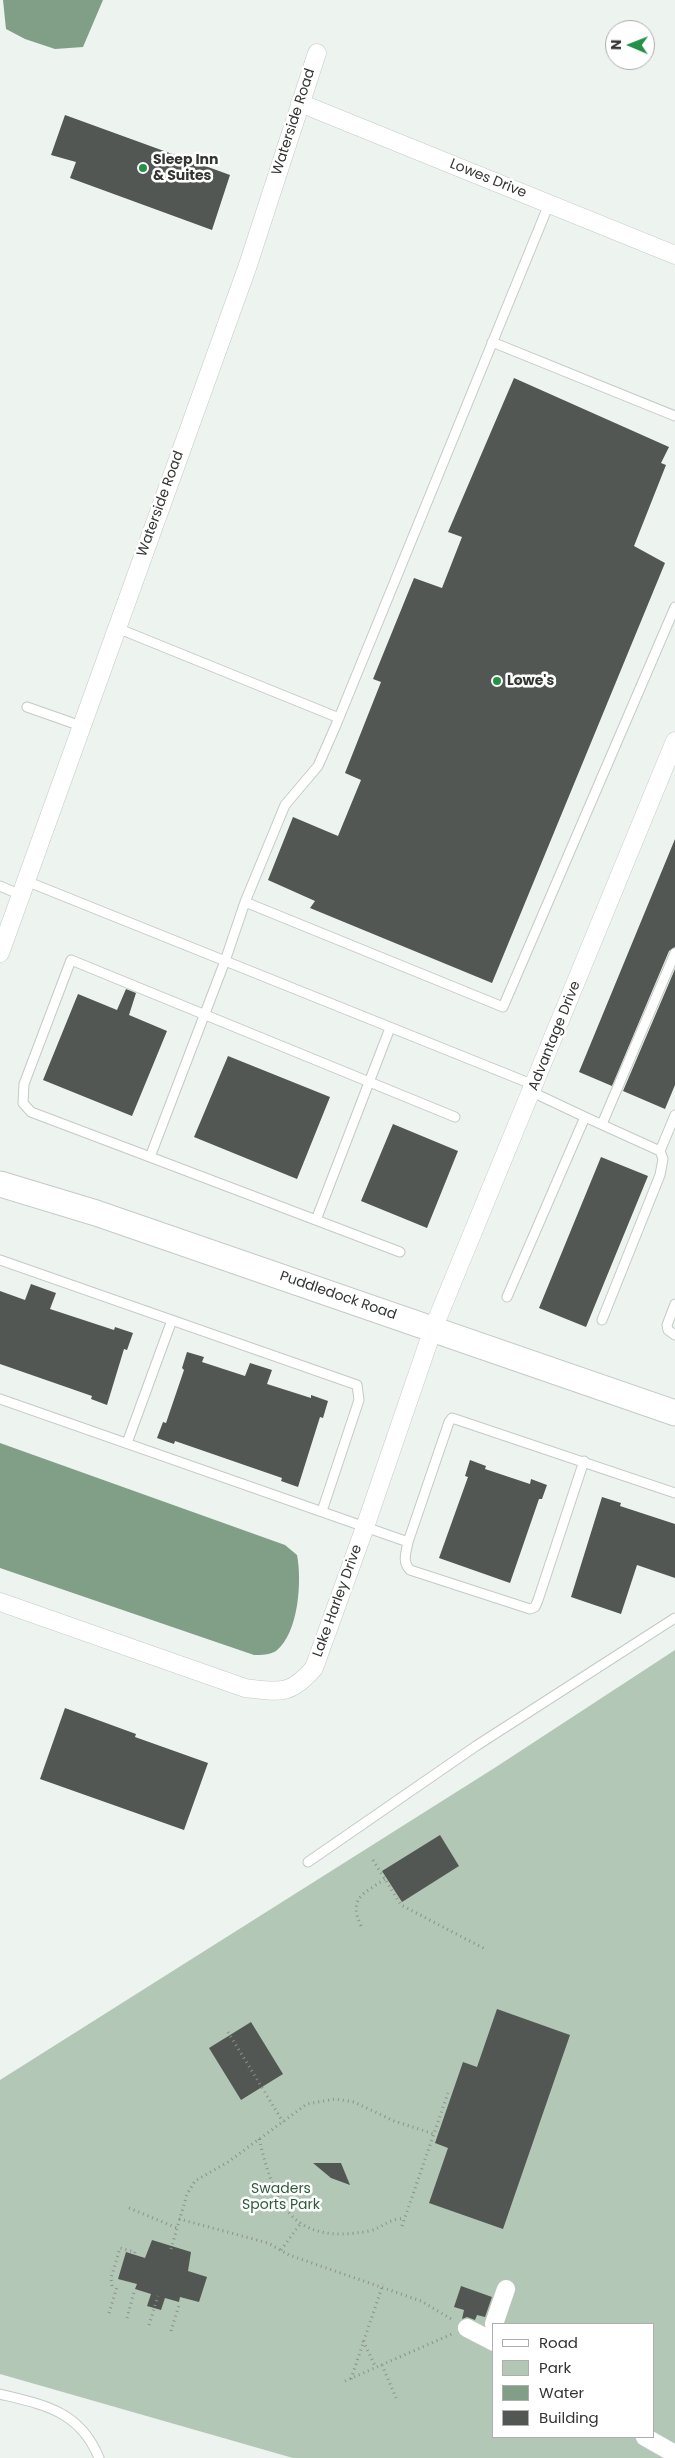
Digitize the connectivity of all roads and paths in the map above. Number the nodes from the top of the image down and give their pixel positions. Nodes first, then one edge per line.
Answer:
1 (316, 53) dead end
2 (300, 103) junction
3 (549, 204) junction
4 (675, 255) edge
5 (492, 342) junction
6 (675, 416) edge
7 (675, 607) edge
8 (117, 628) junction
9 (27, 706) dead end
10 (339, 718) junction
11 (81, 726) junction
12 (675, 741) edge
13 (0, 886) edge
14 (23, 888) junction
15 (245, 902) junction
16 (0, 953) edge
17 (675, 953) edge
18 (225, 961) junction
19 (204, 1016) junction
20 (390, 1028) junction
21 (370, 1083) junction
22 (533, 1089) junction
23 (675, 1115) edge
24 (586, 1117) junction
25 (455, 1118) dead end
26 (602, 1124) junction
27 (660, 1151) junction
28 (150, 1157) junction
29 (0, 1184) edge
30 (316, 1220) junction
31 (400, 1252) dead end
32 (0, 1260) edge
33 (507, 1298) dead end
34 (675, 1304) edge
35 (172, 1320) junction
36 (602, 1320) dead end
37 (433, 1329) junction
38 (675, 1335) edge
39 (0, 1399) edge
40 (675, 1413) edge
41 (127, 1443) junction
42 (584, 1462) junction
43 (675, 1493) edge
44 (322, 1511) junction
45 (365, 1526) junction
46 (408, 1542) junction
47 (0, 1602) edge
48 (675, 1618) edge
49 (373, 1860) dead end
50 (308, 1862) dead end
51 (385, 1879) junction
52 (361, 1926) dead end
53 (487, 1950) dead end
54 (228, 2032) dead end
55 (448, 2093) dead end
56 (283, 2122) junction
57 (434, 2134) junction
58 (259, 2139) junction
59 (129, 2208) dead end
60 (180, 2219) junction
61 (405, 2219) junction
62 (301, 2223) junction
63 (402, 2226) dead end
64 (177, 2228) junction
65 (171, 2249) dead end
66 (281, 2250) junction
67 (134, 2255) dead end
68 (112, 2286) dead end
69 (382, 2286) junction
70 (117, 2287) dead end
71 (506, 2289) dead end
72 (134, 2292) dead end
73 (158, 2296) dead end
74 (179, 2305) dead end
75 (109, 2313) dead end
76 (127, 2318) dead end
77 (496, 2323) edge
78 (149, 2325) dead end
79 (467, 2328) junction
80 (171, 2331) dead end
81 (492, 2333) edge
82 (363, 2340) junction
83 (382, 2365) junction
84 (376, 2368) junction
85 (351, 2379) junction
86 (345, 2381) dead end
87 (0, 2394) edge
88 (396, 2398) dead end
89 (646, 2438) edge
90 (675, 2454) edge
91 (99, 2458) edge

1 - 2 street, Waterside Road
2 - 3 street, Lowes Drive
2 - 8 street, Waterside Road
3 - 4 street, Lowes Drive
3 - 5 lane
5 - 6 lane
5 - 10 lane
7 - 15 lane
8 - 10 lane
8 - 11 street, Waterside Road
9 - 11 lane
10 - 15 lane
11 - 14 street, Waterside Road
12 - 22 street, Advantage Drive
13 - 14 lane
14 - 16 street, Waterside Road
14 - 18 lane
15 - 18 lane
17 - 26 lane
18 - 19 lane
18 - 20 lane
19 - 21 lane
19 - 28 lane
19 - 28 lane
20 - 21 lane
20 - 22 lane
21 - 25 lane
21 - 30 lane
22 - 24 lane
22 - 37 street, Advantage Drive
23 - 27 lane
24 - 26 lane
24 - 33 lane
26 - 27 lane
27 - 36 lane
28 - 30 lane
29 - 37 main road, Puddledock Road
30 - 31 lane
32 - 35 lane
34 - 38 lane
35 - 41 lane
35 - 44 lane
37 - 40 main road, Puddledock Road
37 - 45 street, Lake Harley Drive
39 - 41 lane
41 - 44 lane
42 - 43 lane
42 - 46 lane
42 - 46 lane
44 - 45 lane
45 - 46 lane
45 - 47 street, Lake Harley Drive
48 - 50 lane
49 - 51 path
51 - 52 path
51 - 53 path
54 - 56 path
55 - 57 path
56 - 57 path
56 - 58 path
57 - 61 path
58 - 60 path
58 - 62 path
59 - 64 path
60 - 64 path
60 - 66 path
61 - 62 path
61 - 63 path
62 - 66 path
64 - 65 path
66 - 69 path
67 - 68 path
69 - 79 path
69 - 82 path
70 - 75 path
71 - 77 street
72 - 76 path
73 - 78 path
74 - 80 path
79 - 81 street
79 - 83 path
82 - 84 path
82 - 85 path
83 - 84 path
83 - 88 path
84 - 85 path
85 - 86 path
87 - 91 lane
89 - 90 street

